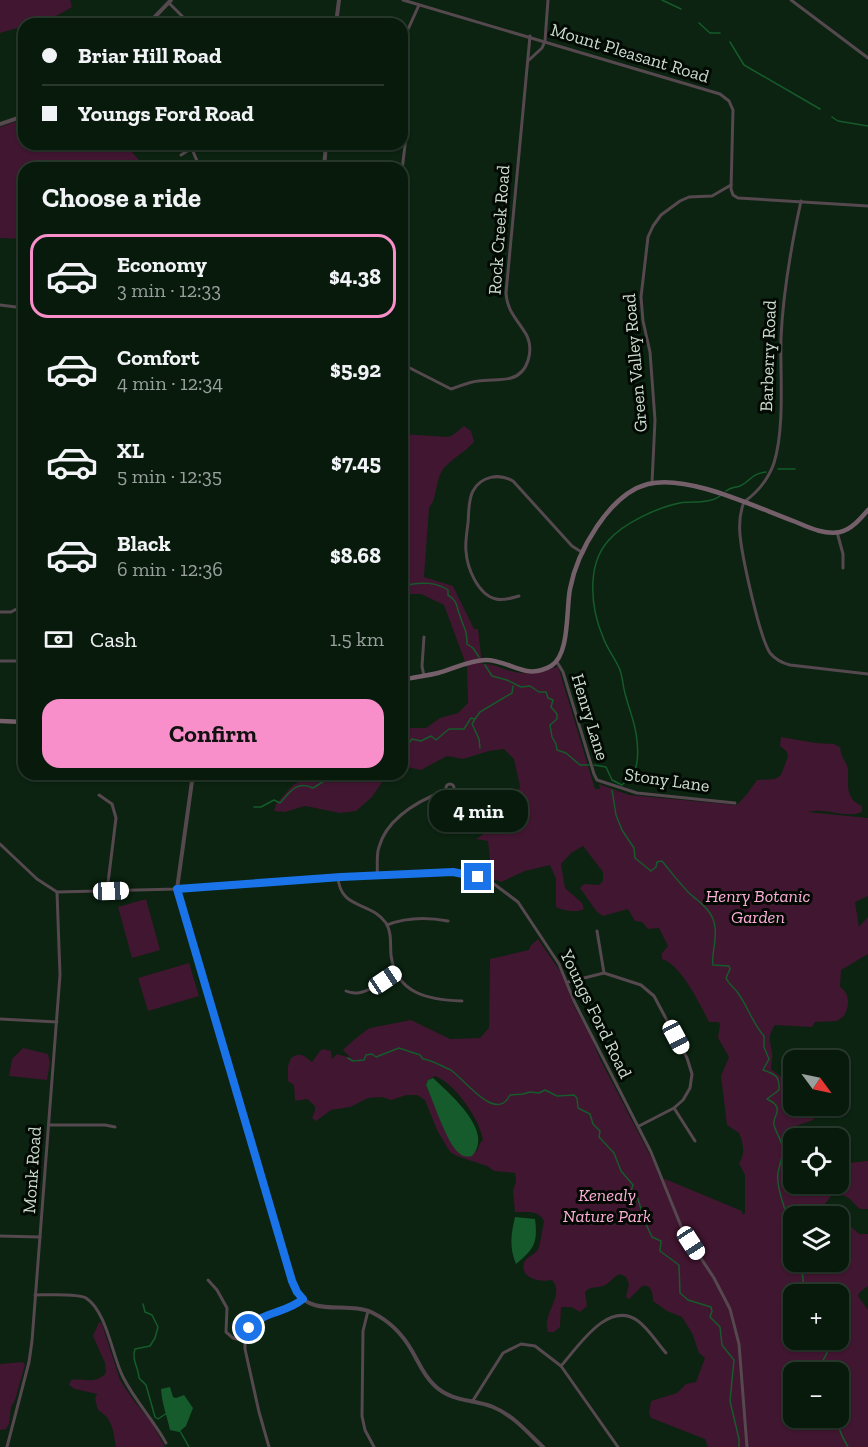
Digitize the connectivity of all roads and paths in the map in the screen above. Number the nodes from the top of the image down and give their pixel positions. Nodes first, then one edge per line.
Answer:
1 (339, 0) edge
2 (403, 0) edge
3 (548, 0) edge
4 (791, 0) edge
5 (803, 0) edge
6 (170, 2) edge
7 (419, 5) junction
8 (799, 6) junction
9 (153, 18) edge
10 (185, 18) edge
11 (337, 18) edge
12 (408, 29) edge
13 (530, 36) junction
14 (545, 41) junction
15 (868, 58) edge
16 (527, 62) junction
17 (18, 118) edge
18 (0, 124) edge
19 (190, 150) edge
20 (182, 155) dead end
21 (731, 185) junction
22 (801, 201) junction
23 (868, 206) edge
24 (0, 305) edge
25 (18, 307) edge
26 (408, 367) edge
27 (652, 483) junction
28 (744, 502) junction
29 (868, 510) edge
30 (837, 532) junction
31 (583, 553) junction
32 (843, 568) dead end
33 (519, 596) dead end
34 (18, 608) edge
35 (0, 612) edge
36 (424, 637) dead end
37 (0, 661) edge
38 (18, 661) edge
39 (557, 662) junction
40 (868, 674) edge
41 (424, 676) junction
42 (408, 679) edge
43 (0, 721) edge
44 (18, 722) edge
45 (192, 780) edge
46 (597, 780) joint
47 (446, 790) dead end
48 (99, 795) dead end
49 (735, 803) dead end
50 (0, 844) edge
51 (377, 875) junction
52 (338, 877) junction
53 (177, 889) junction
54 (106, 891) junction
55 (57, 892) junction
56 (448, 921) dead end
57 (387, 925) junction
58 (597, 931) dead end
59 (396, 972) junction
60 (604, 973) junction
61 (568, 982) junction
62 (346, 991) dead end
63 (462, 1001) dead end
64 (0, 1019) edge
65 (57, 1022) junction
66 (674, 1108) junction
67 (49, 1125) junction
68 (639, 1126) junction
69 (115, 1127) dead end
70 (695, 1141) dead end
71 (0, 1236) edge
72 (40, 1237) junction
73 (208, 1280) dead end
74 (35, 1295) junction
75 (303, 1299) junction
76 (368, 1311) junction
77 (245, 1341) junction
78 (666, 1353) dead end
79 (561, 1366) junction
80 (472, 1402) junction
81 (166, 1443) dead end
82 (7, 1447) edge
83 (269, 1447) edge
84 (374, 1447) edge
85 (543, 1447) edge
86 (618, 1447) edge
87 (747, 1447) edge

1 - 11 street
2 - 7 street, Mount Pleasant Road
3 - 14 street
4 - 8 street
5 - 8 street
6 - 9 street
6 - 10 street
7 - 12 street
7 - 13 street, Mount Pleasant Road
8 - 15 street
13 - 14 street, Mount Pleasant Road
13 - 16 street, Rock Creek Road
14 - 16 street
14 - 21 street, Mount Pleasant Road
16 - 26 street, Rock Creek Road
17 - 18 street
19 - 20 street
21 - 22 street
21 - 27 street, Green Valley Road
22 - 23 street
22 - 28 street, Barberry Road
24 - 25 street
27 - 28 main road
27 - 31 main road
28 - 30 main road
28 - 40 street
29 - 30 main road
30 - 32 street
31 - 33 street
31 - 39 main road
34 - 35 street
36 - 41 street
37 - 38 street
39 - 41 main road
39 - 46 street, Henry Lane
41 - 42 main road
43 - 44 main road
45 - 53 street
46 - 49 street, Stony Lane
47 - 51 street
48 - 54 street
50 - 55 street
51 - 52 street, Youngs Ford Road
51 - 61 street, Youngs Ford Road
52 - 53 street, Youngs Ford Road
52 - 57 street
53 - 54 street, Youngs Ford Road
53 - 75 street
54 - 55 street, Youngs Ford Road
55 - 65 street, Monk Road
56 - 57 street
57 - 59 street
58 - 60 street
59 - 62 street
59 - 63 street
60 - 61 street
60 - 66 street
61 - 68 street, Youngs Ford Road
64 - 65 street
65 - 67 street, Monk Road
66 - 68 street
66 - 70 street
67 - 69 street
67 - 72 street, Monk Road
68 - 87 street, Youngs Ford Road
71 - 72 street
72 - 74 street, Monk Road
73 - 77 street
74 - 81 street
74 - 82 street, Monk Road
75 - 76 street
75 - 77 street
76 - 80 street
76 - 84 street
77 - 83 street
78 - 79 street
79 - 80 street
79 - 86 street
80 - 85 street

